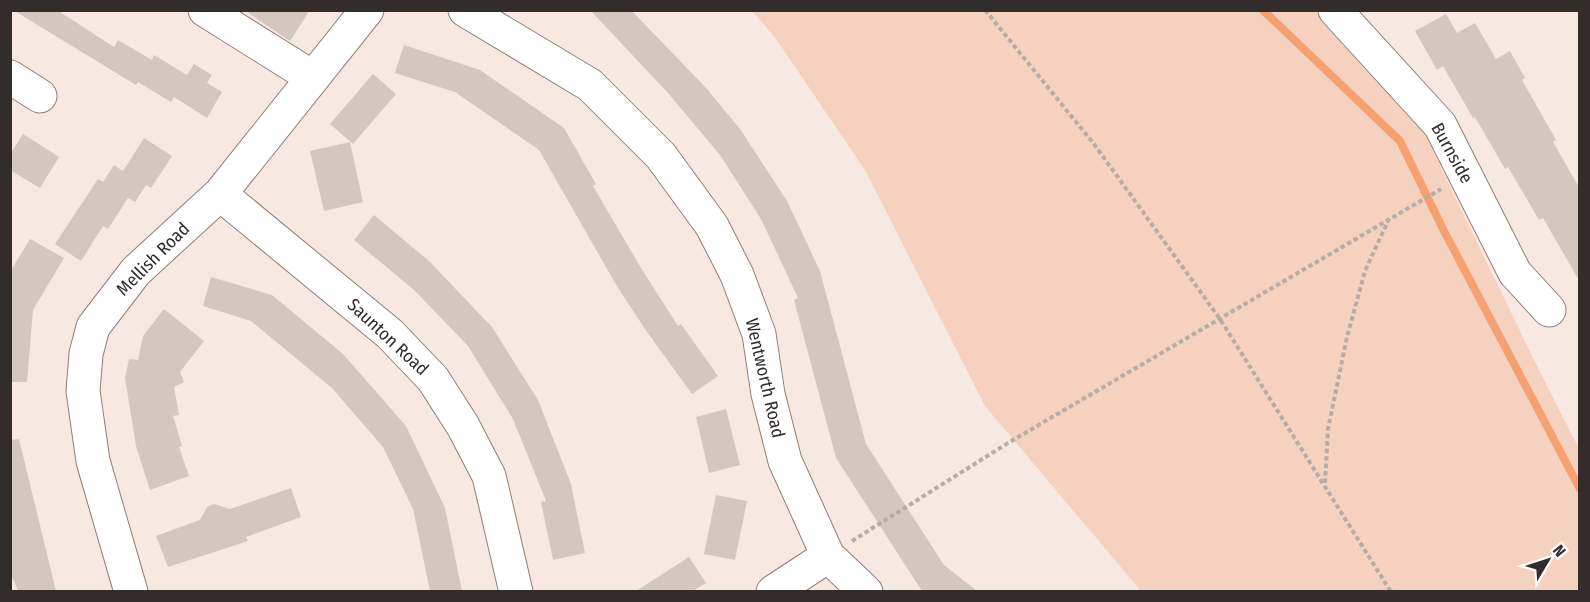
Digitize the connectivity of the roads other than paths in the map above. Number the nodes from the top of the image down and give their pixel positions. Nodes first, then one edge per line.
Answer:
1 (205, 10) edge
2 (367, 10) edge
3 (465, 10) edge
4 (1335, 10) edge
5 (10, 77) edge
6 (312, 77) junction
7 (40, 96) dead end
8 (220, 194) junction
9 (1549, 310) dead end
10 (828, 556) junction
11 (131, 591) edge
12 (516, 591) edge
13 (773, 591) edge
14 (866, 591) edge

1 - 6 street
2 - 6 street, Mellish Road
3 - 10 street, Wentworth Road
4 - 9 street, Burnside
5 - 7 street
6 - 8 street, Mellish Road
8 - 11 street, Mellish Road
8 - 12 street, Saunton Road
10 - 13 street
10 - 14 street, Wentworth Road

